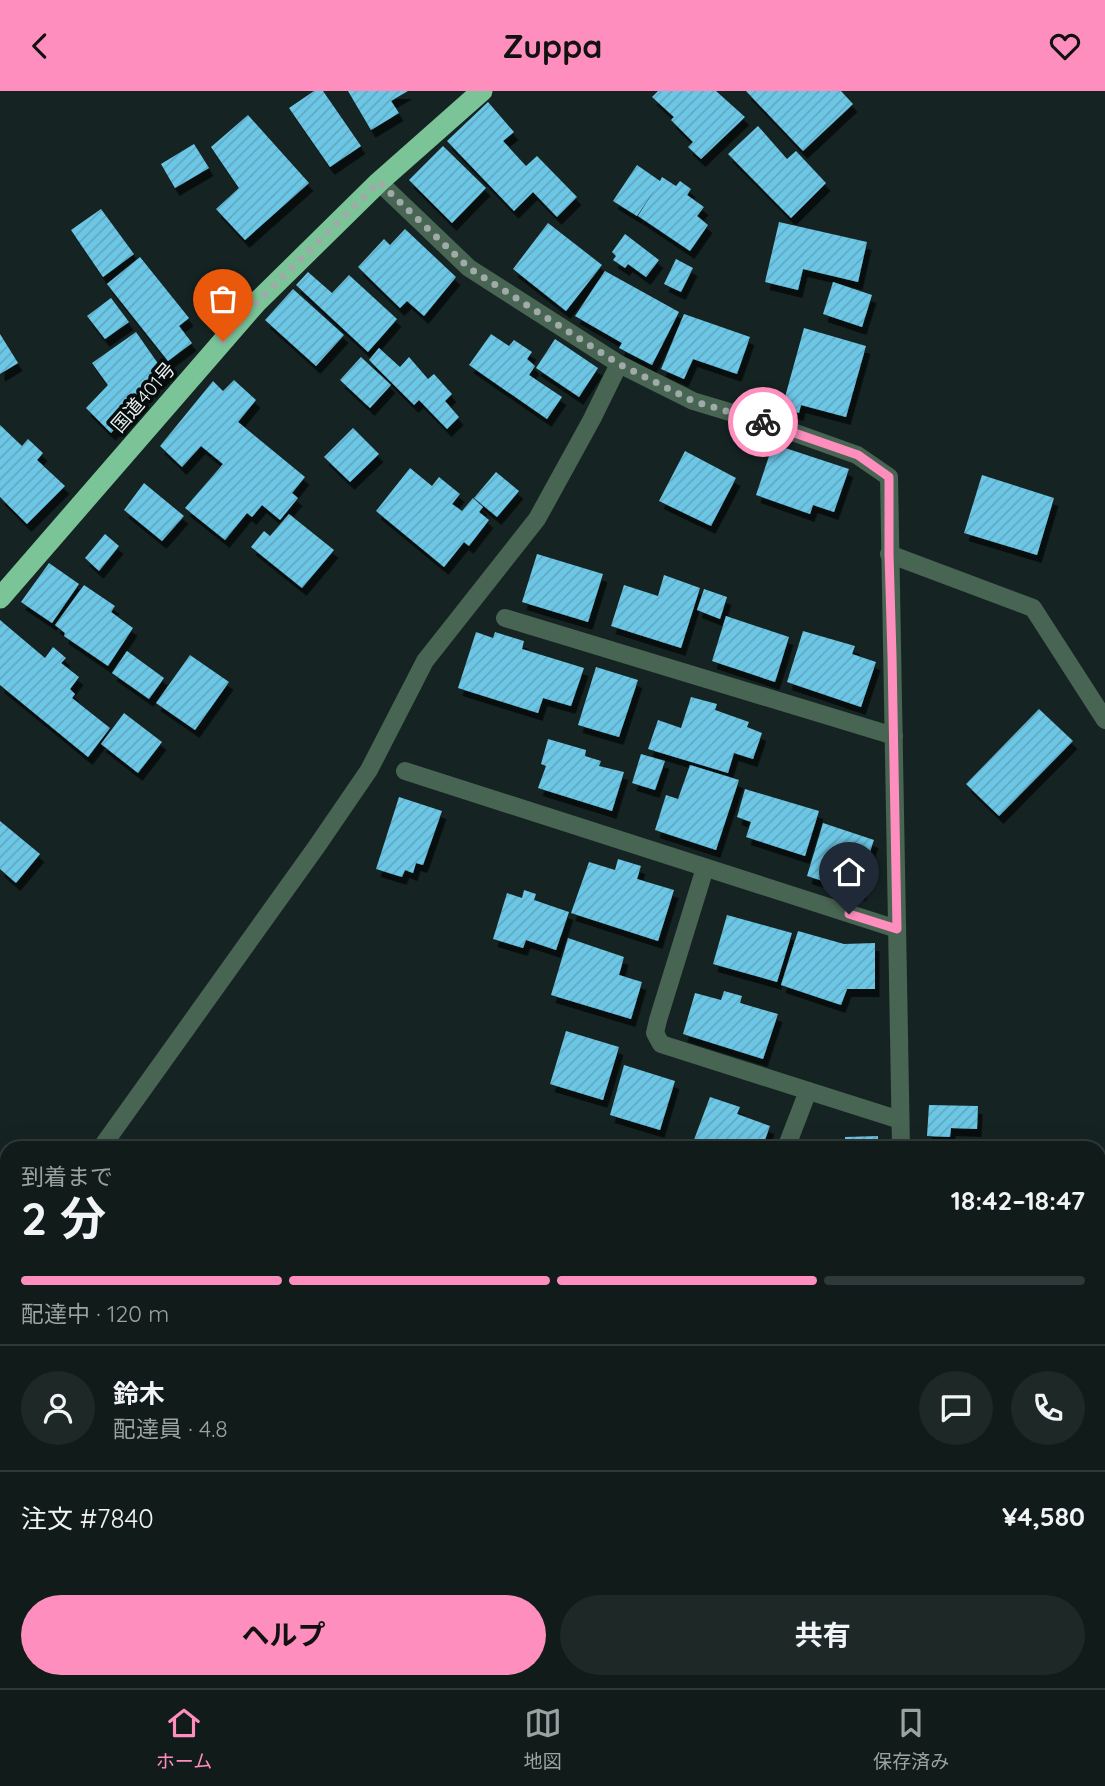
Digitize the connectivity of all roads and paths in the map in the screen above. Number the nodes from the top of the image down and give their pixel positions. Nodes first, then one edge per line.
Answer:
1 (482, 91) edge
2 (379, 182) junction
3 (619, 364) junction
4 (889, 554) junction
5 (0, 598) edge
6 (505, 618) dead end
7 (1105, 720) edge
8 (894, 736) junction
9 (405, 771) dead end
10 (705, 868) junction
11 (897, 929) junction
12 (808, 1091) junction
13 (900, 1120) junction
14 (105, 1141) edge
15 (789, 1141) edge
16 (901, 1141) edge

1 - 2 highway, 国道401号
2 - 3 street
2 - 5 highway, 国道401号
3 - 4 street
3 - 14 street
4 - 7 street
4 - 8 street
6 - 8 street
8 - 11 street
9 - 10 street
10 - 11 street
10 - 12 street
11 - 13 street
12 - 13 street
12 - 15 street
13 - 16 street

